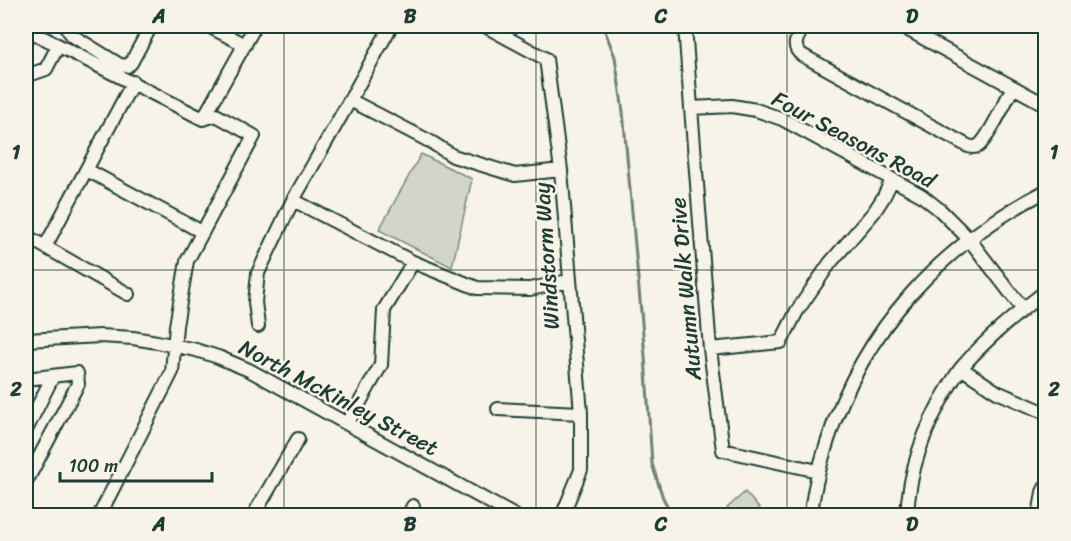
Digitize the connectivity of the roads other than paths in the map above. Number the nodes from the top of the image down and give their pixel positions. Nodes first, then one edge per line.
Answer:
1 (69, 26) edge
2 (151, 26) edge
3 (208, 26) edge
4 (255, 26) edge
5 (391, 26) edge
6 (485, 26) edge
7 (685, 26) edge
8 (804, 26) edge
9 (901, 26) edge
10 (26, 29) edge
11 (245, 45) junction
12 (58, 46) junction
13 (26, 76) edge
14 (133, 82) junction
15 (1013, 87) junction
16 (350, 100) junction
17 (1046, 105) edge
18 (691, 108) junction
19 (203, 119) junction
20 (87, 170) junction
21 (561, 170) junction
22 (892, 180) junction
23 (1046, 191) edge
24 (293, 200) junction
25 (202, 232) junction
26 (26, 236) edge
27 (969, 239) junction
28 (45, 247) junction
29 (413, 262) junction
30 (569, 281) junction
31 (1046, 291) edge
32 (128, 294) dead end
33 (1023, 309) junction
34 (258, 326) dead end
35 (26, 340) edge
36 (174, 345) junction
37 (710, 349) junction
38 (961, 368) junction
39 (53, 376) junction
40 (26, 379) edge
41 (498, 409) dead end
42 (581, 412) junction
43 (1046, 413) edge
44 (347, 423) junction
45 (26, 430) edge
46 (298, 439) dead end
47 (818, 471) junction
48 (26, 482) edge
49 (1046, 486) edge
50 (99, 516) edge
51 (253, 516) edge
52 (515, 516) edge
53 (562, 516) edge
54 (811, 516) edge
55 (907, 516) edge
56 (1039, 516) edge

1 - 2 street
3 - 11 street
4 - 11 street
5 - 16 street
6 - 21 street, Windstorm Way
7 - 18 street, Autumn Walk Drive
8 - 15 street
9 - 15 street
10 - 12 street
11 - 19 street
12 - 13 street
12 - 14 street
14 - 19 street
14 - 20 street
15 - 17 street
16 - 21 street
16 - 24 street
18 - 22 street, Four Seasons Road
18 - 37 street, Autumn Walk Drive
19 - 25 street
20 - 25 street
20 - 28 street
21 - 30 street, Windstorm Way
22 - 27 street, Four Seasons Road
22 - 37 street
23 - 27 street
24 - 29 street
24 - 34 street
25 - 36 street
26 - 28 street
27 - 33 street, Four Seasons Road
27 - 47 street
28 - 32 street
29 - 30 street
29 - 44 street
30 - 42 street, Windstorm Way
31 - 33 street
33 - 38 street
35 - 36 street, North McKinley Street
36 - 44 street, North McKinley Street
36 - 50 street
37 - 47 street, Autumn Walk Drive
38 - 43 street
38 - 55 street
39 - 40 street
39 - 45 street
39 - 48 street
41 - 42 street
42 - 53 street, Windstorm Way
44 - 52 street, North McKinley Street
46 - 51 street
47 - 54 street
49 - 56 street

